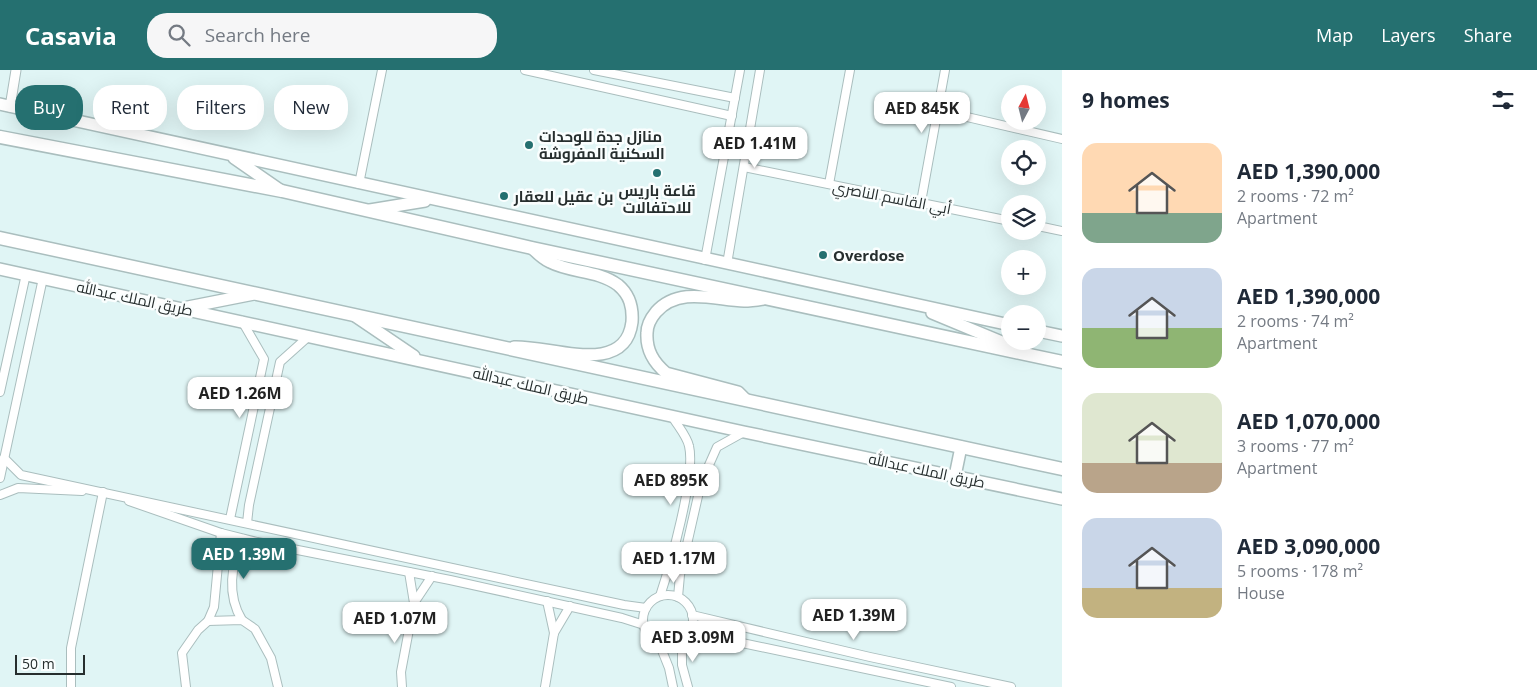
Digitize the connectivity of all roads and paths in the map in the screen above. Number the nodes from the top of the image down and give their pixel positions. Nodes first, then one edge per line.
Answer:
1 (16, 70) edge
2 (382, 70) edge
3 (525, 70) edge
4 (594, 70) edge
5 (740, 70) edge
6 (760, 70) edge
7 (850, 70) edge
8 (945, 70) edge
9 (736, 98) junction
10 (5, 106) edge
11 (937, 110) junction
12 (732, 116) junction
13 (1, 137) edge
14 (1062, 139) edge
15 (229, 155) junction
16 (744, 167) junction
17 (358, 184) junction
18 (829, 184) junction
19 (282, 191) junction
20 (432, 200) junction
21 (921, 202) junction
22 (370, 210) junction
23 (1001, 219) edge
24 (1046, 228) edge
25 (1062, 232) edge
26 (0, 238) edge
27 (532, 248) junction
28 (705, 260) junction
29 (727, 264) junction
30 (0, 269) edge
31 (26, 274) junction
32 (42, 278) junction
33 (255, 294) junction
34 (767, 299) junction
35 (904, 302) junction
36 (182, 308) junction
37 (354, 315) junction
38 (242, 321) junction
39 (1001, 323) edge
40 (1046, 333) edge
41 (310, 336) junction
42 (1062, 336) edge
43 (502, 348) junction
44 (1037, 356) junction
45 (420, 360) junction
46 (1062, 362) edge
47 (0, 392) edge
48 (748, 401) junction
49 (672, 416) junction
50 (744, 432) junction
51 (960, 447) junction
52 (4, 458) junction
53 (1062, 469) edge
54 (955, 476) junction
55 (0, 478) edge
56 (103, 492) junction
57 (0, 495) edge
58 (1062, 499) edge
59 (230, 519) junction
60 (247, 523) junction
61 (221, 533) junction
62 (244, 539) junction
63 (409, 572) junction
64 (432, 576) junction
65 (660, 596) junction
66 (678, 597) junction
67 (547, 601) junction
68 (414, 603) junction
69 (570, 606) junction
70 (646, 608) junction
71 (692, 615) junction
72 (242, 620) junction
73 (208, 621) junction
74 (644, 625) junction
75 (690, 632) junction
76 (554, 634) junction
77 (682, 641) junction
78 (659, 642) junction
79 (71, 687) edge
80 (186, 687) edge
81 (278, 687) edge
82 (402, 687) edge
83 (545, 687) edge
84 (673, 687) edge
85 (688, 687) edge
86 (951, 687) edge
87 (1012, 687) edge

1 - 10 street
2 - 17 street
3 - 12 street
4 - 9 street
5 - 9 street
6 - 16 street
7 - 18 street
8 - 11 street
9 - 12 street
10 - 15 main road
11 - 14 street
11 - 21 street
12 - 28 street
13 - 19 highway
15 - 17 main road
15 - 19 main road
16 - 18 street, أبي القاسم الناصري
16 - 29 street
17 - 20 main road
18 - 21 street, أبي القاسم الناصري
19 - 22 highway
20 - 22 main road
20 - 28 main road
21 - 23 street, أبي القاسم الناصري
22 - 27 highway
24 - 25 street
26 - 33 highway, طريق الملك عبدالله
27 - 34 highway
27 - 43 main road
28 - 29 main road
29 - 35 main road
30 - 31 main road, طريق الملك عبدالله
31 - 32 main road, طريق الملك عبدالله
31 - 47 street
32 - 36 main road, طريق الملك عبدالله
32 - 52 street
33 - 36 main road
33 - 37 highway, طريق الملك عبدالله
34 - 44 highway
34 - 48 main road
35 - 39 main road
35 - 44 main road
36 - 38 main road, طريق الملك عبدالله
37 - 43 highway, طريق الملك عبدالله
37 - 45 main road
38 - 41 main road, طريق الملك عبدالله
38 - 59 street
40 - 42 main road
41 - 45 main road, طريق الملك عبدالله
41 - 60 street
43 - 48 highway, طريق الملك عبدالله
44 - 46 highway
45 - 49 main road, طريق الملك عبدالله
48 - 51 highway, طريق الملك عبدالله
49 - 50 main road, طريق الملك عبدالله
49 - 65 street
50 - 54 main road, طريق الملك عبدالله
50 - 66 street
51 - 53 highway, طريق الملك عبدالله
51 - 54 main road
52 - 55 street
52 - 59 street
54 - 58 main road, طريق الملك عبدالله
56 - 57 street
56 - 61 street
56 - 79 street
59 - 60 street
60 - 70 street
61 - 62 street
61 - 73 street
62 - 63 street
62 - 72 street
63 - 64 street
63 - 68 street
64 - 67 street
64 - 68 street
65 - 66 street
65 - 70 street
66 - 71 street
67 - 69 street
67 - 76 street
68 - 82 street
69 - 74 street
69 - 76 street
70 - 74 street
71 - 75 street
71 - 87 street
72 - 73 street
72 - 81 street
73 - 80 street
74 - 78 street
75 - 77 street
75 - 86 street
76 - 83 street
77 - 78 street
77 - 85 street
78 - 84 street

